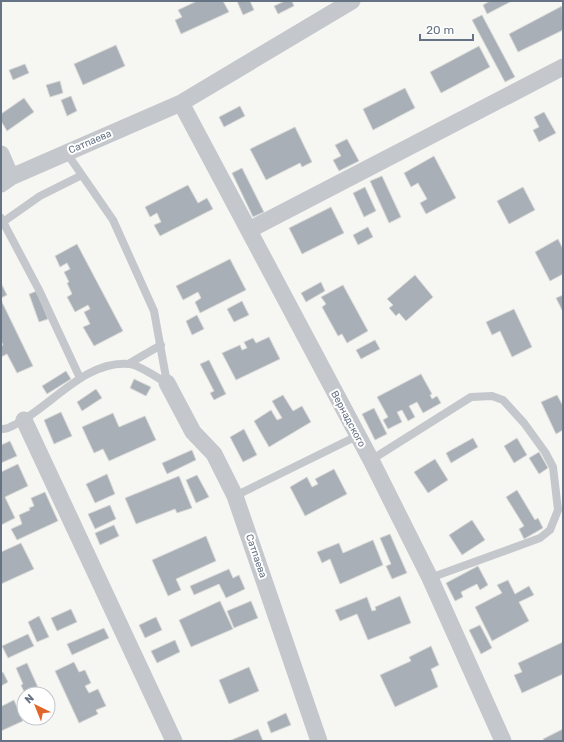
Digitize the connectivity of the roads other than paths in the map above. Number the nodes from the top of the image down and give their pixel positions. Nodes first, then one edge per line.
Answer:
1 (352, 1) edge
2 (563, 67) edge
3 (181, 103) junction
4 (66, 152) junction
5 (1, 154) edge
6 (82, 175) junction
7 (6, 180) edge
8 (2, 220) edge
9 (249, 230) junction
10 (161, 345) junction
11 (130, 363) junction
12 (80, 378) junction
13 (167, 383) junction
14 (24, 420) junction
15 (1, 429) edge
16 (357, 436) junction
17 (370, 460) junction
18 (235, 496) junction
19 (430, 578) junction
20 (174, 741) edge
21 (319, 741) edge
22 (503, 741) edge

1 - 3 street, Сатпаева
2 - 9 street
3 - 4 street, Сатпаева
3 - 9 street, Вернадского
4 - 6 lane
4 - 7 street, Сатпаева
5 - 7 street
6 - 8 lane
6 - 10 lane
8 - 12 lane
9 - 16 street, Вернадского
10 - 11 lane
10 - 13 lane
11 - 12 lane
11 - 13 lane
12 - 14 lane
13 - 18 street, Сатпаева
14 - 15 lane
14 - 20 street
16 - 17 street, Вернадского
16 - 18 lane
17 - 19 street, Вернадского
17 - 19 lane
18 - 21 street, Сатпаева
19 - 22 street, Вернадского

